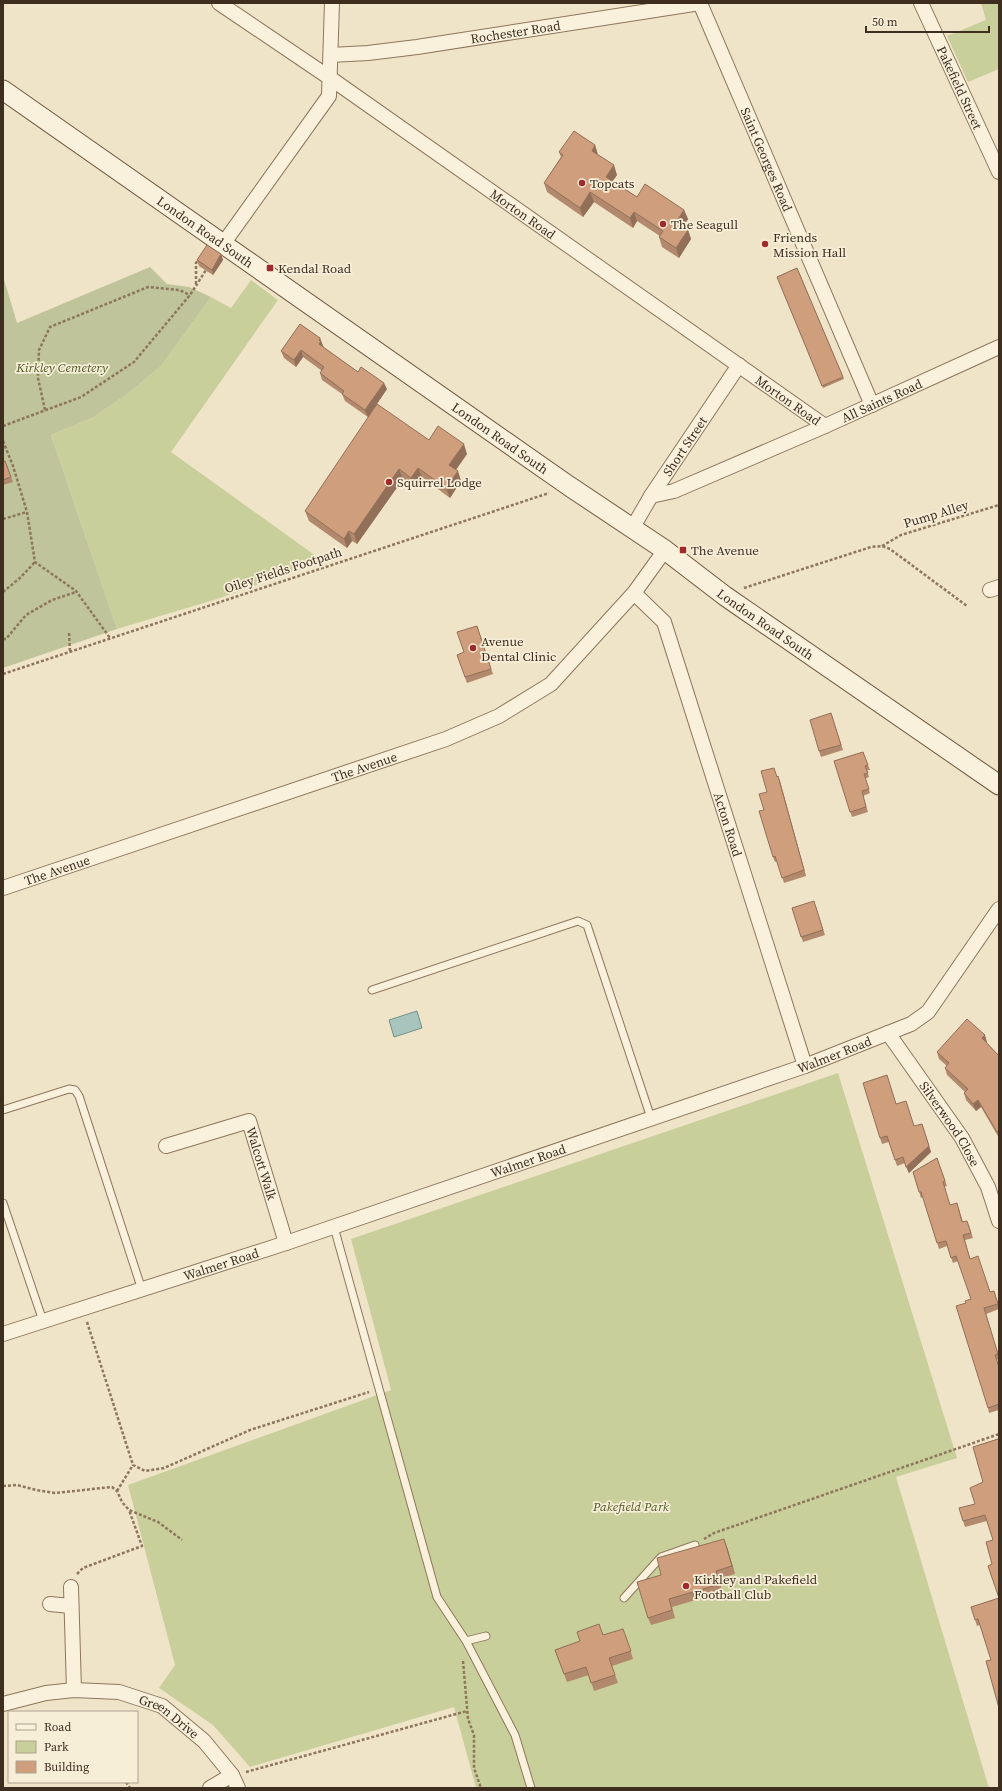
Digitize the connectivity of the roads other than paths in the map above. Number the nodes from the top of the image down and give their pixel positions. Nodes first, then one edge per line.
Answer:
1 (219, 3) edge
2 (332, 3) edge
3 (700, 3) edge
4 (921, 3) edge
5 (331, 55) junction
6 (330, 78) junction
7 (3, 90) edge
8 (999, 172) edge
9 (223, 244) junction
10 (999, 347) edge
11 (739, 365) junction
12 (872, 405) junction
13 (824, 426) junction
14 (651, 496) junction
15 (633, 527) junction
16 (665, 550) junction
17 (634, 592) junction
18 (999, 785) edge
19 (3, 888) edge
20 (999, 909) edge
21 (372, 990) dead end
22 (888, 1033) junction
23 (805, 1066) junction
24 (3, 1110) edge
25 (651, 1118) junction
26 (166, 1146) dead end
27 (3, 1204) edge
28 (999, 1221) edge
29 (334, 1226) junction
30 (286, 1243) junction
31 (142, 1290) junction
32 (43, 1321) junction
33 (3, 1334) edge
34 (695, 1545) dead end
35 (71, 1586) road end
36 (624, 1598) dead end
37 (50, 1604) dead end
38 (71, 1606) junction
39 (486, 1636) dead end
40 (466, 1641) junction
41 (74, 1690) junction
42 (3, 1704) edge
43 (235, 1782) edge
44 (210, 1788) edge
45 (531, 1788) edge

1 - 6 street, Morton Road
2 - 5 street
3 - 5 street, Rochester Road
3 - 12 street, Saint Georges Road
4 - 8 street, Pakefield Street
5 - 6 street
6 - 9 street
6 - 11 street, Morton Road
7 - 9 main road, London Road South
9 - 15 main road, London Road South
10 - 12 street, All Saints Road
11 - 13 street, Morton Road
11 - 14 street, Short Street
12 - 13 street, All Saints Road
13 - 14 street, All Saints Road
14 - 15 street, Short Street
15 - 16 main road, London Road South
16 - 17 street, The Avenue
16 - 18 main road, London Road South
17 - 19 street, The Avenue
17 - 23 street, Acton Road
20 - 22 street, Walmer Road
21 - 25 lane
22 - 23 street, Walmer Road
22 - 28 street, Silverwood Close
23 - 25 street, Walmer Road
24 - 31 lane
25 - 29 street, Walmer Road
26 - 30 street, Walcott Walk
27 - 32 lane
29 - 30 street, Walmer Road
29 - 40 lane
30 - 31 street, Walmer Road
31 - 32 street, Walmer Road
32 - 33 street, Walmer Road
34 - 36 lane
35 - 38 street
37 - 38 street
38 - 41 street
39 - 40 lane
40 - 45 lane
41 - 42 street, Green Drive
41 - 43 street, Green Drive
43 - 44 street

